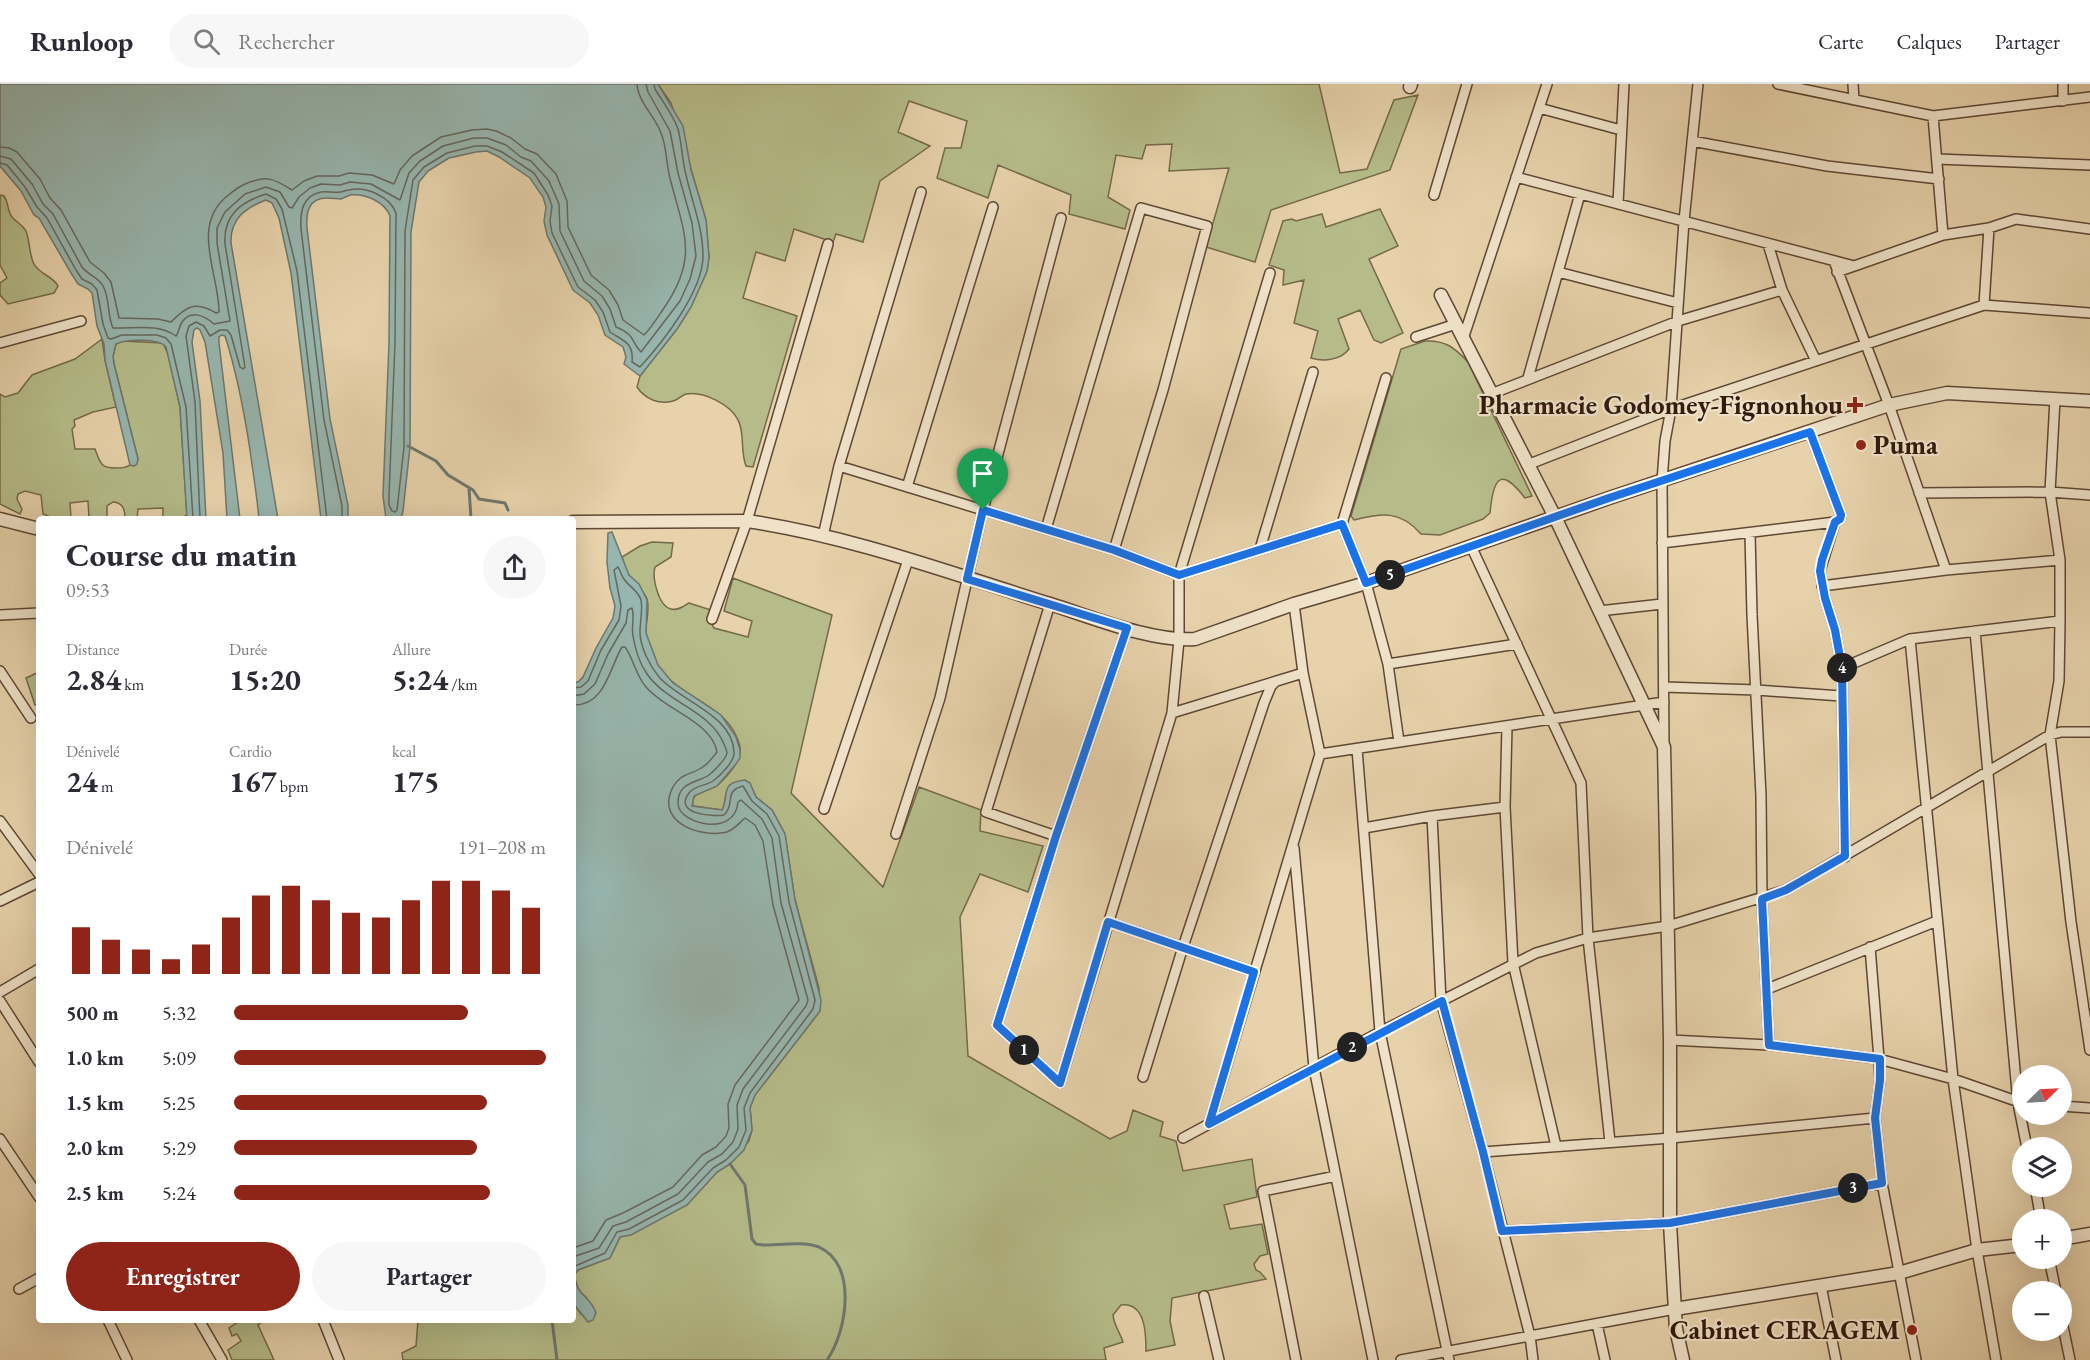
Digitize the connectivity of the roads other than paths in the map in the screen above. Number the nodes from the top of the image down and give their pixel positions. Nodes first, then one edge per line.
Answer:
1 (1467, 84) edge
2 (1547, 84) edge
3 (1624, 84) edge
4 (1698, 84) edge
5 (1778, 84) edge
6 (1853, 84) edge
7 (2063, 84) edge
8 (2090, 97) edge
9 (1854, 100) junction
10 (2062, 101) junction
11 (1539, 108) junction
12 (1933, 116) junction
13 (1621, 130) junction
14 (1692, 141) junction
15 (1937, 159) junction
16 (2090, 165) edge
17 (1516, 177) junction
18 (1939, 179) junction
19 (921, 192) dead end
20 (1580, 194) junction
21 (1434, 195) dead end
22 (1618, 204) junction
23 (993, 207) dead end
24 (1061, 218) dead end
25 (1684, 221) junction
26 (1989, 228) junction
27 (2090, 229) edge
28 (1943, 235) junction
29 (828, 244) dead end
30 (1768, 244) junction
31 (1834, 261) junction
32 (1854, 266) junction
33 (1558, 272) junction
34 (1270, 273) dead end
35 (1837, 273) junction
36 (1782, 290) junction
37 (1441, 295) dead end
38 (1678, 303) junction
39 (1984, 305) junction
40 (2090, 313) edge
41 (81, 321) dead end
42 (1678, 321) junction
43 (1456, 324) junction
44 (1416, 338) dead end
45 (1463, 339) junction
46 (0, 343) edge
47 (1864, 343) junction
48 (1816, 360) junction
49 (1313, 372) dead end
50 (1386, 378) dead end
51 (1528, 378) junction
52 (1491, 394) junction
53 (2055, 399) junction
54 (2090, 401) edge
55 (1889, 405) junction
56 (1671, 409) junction
57 (1810, 432) junction
58 (1527, 465) junction
59 (839, 466) junction
60 (1662, 481) junction
61 (907, 487) junction
62 (2050, 492) junction
63 (1919, 493) junction
64 (2090, 495) edge
65 (983, 510) junction
66 (1555, 517) junction
67 (0, 519) edge
68 (747, 521) junction
69 (576, 522) edge
70 (1835, 522) junction
71 (1342, 524) junction
72 (36, 528) edge
73 (1046, 529) junction
74 (1750, 534) junction
75 (824, 536) junction
76 (1662, 543) junction
77 (1471, 546) junction
78 (1260, 549) junction
79 (1114, 550) junction
80 (908, 560) junction
81 (2060, 560) junction
82 (1946, 570) junction
83 (1179, 575) junction
84 (967, 579) junction
85 (1366, 583) junction
86 (1822, 586) junction
87 (1050, 604) junction
88 (1294, 604) junction
89 (1662, 604) junction
90 (1599, 611) junction
91 (36, 613) edge
92 (0, 615) edge
93 (712, 619) dead end
94 (2060, 621) junction
95 (1127, 628) junction
96 (1975, 632) junction
97 (1910, 639) junction
98 (1179, 640) junction
99 (1517, 644) junction
100 (1388, 664) junction
101 (1842, 668) junction
102 (0, 671) edge
103 (1303, 673) junction
104 (1275, 682) junction
105 (1664, 687) junction
106 (1757, 690) junction
107 (1841, 696) junction
108 (1664, 702) junction
109 (1644, 706) junction
110 (1172, 713) junction
111 (31, 718) dead end
112 (1552, 720) junction
113 (1507, 726) junction
114 (2090, 732) edge
115 (2050, 735) junction
116 (1399, 742) junction
117 (1664, 747) junction
118 (1357, 748) junction
119 (1320, 754) junction
120 (1988, 771) junction
121 (1505, 807) junction
122 (1926, 808) junction
123 (824, 809) dead end
124 (1432, 816) junction
125 (0, 821) edge
126 (1364, 828) junction
127 (896, 834) dead end
128 (1056, 836) junction
129 (1293, 843) junction
130 (1845, 856) junction
131 (36, 870) edge
132 (36, 883) edge
133 (1762, 899) junction
134 (0, 901) edge
135 (1937, 921) junction
136 (1108, 922) junction
137 (1668, 926) junction
138 (1588, 938) junction
139 (1183, 947) junction
140 (1870, 947) junction
141 (1513, 963) junction
142 (36, 971) edge
143 (1254, 972) junction
144 (1767, 989) junction
145 (0, 992) edge
146 (0, 1001) edge
147 (1442, 1001) junction
148 (1380, 1032) junction
149 (1670, 1040) junction
150 (1769, 1045) junction
151 (2090, 1050) edge
152 (36, 1057) edge
153 (1880, 1059) junction
154 (2016, 1065) edge
155 (1314, 1068) junction
156 (1143, 1077) dead end
157 (1953, 1079) junction
158 (2012, 1100) edge
159 (2072, 1107) edge
160 (2090, 1108) edge
161 (1875, 1118) junction
162 (1209, 1124) junction
163 (1183, 1138) dead end
164 (1671, 1138) junction
165 (0, 1139) edge
166 (1610, 1142) junction
167 (1556, 1146) junction
168 (1483, 1152) junction
169 (1336, 1176) junction
170 (1882, 1183) junction
171 (36, 1193) edge
172 (1670, 1223) junction
173 (1502, 1231) junction
174 (2090, 1234) edge
175 (2072, 1237) edge
176 (2012, 1246) edge
177 (1977, 1251) junction
178 (1899, 1273) junction
179 (36, 1280) edge
180 (1821, 1286) junction
181 (19, 1289) dead end
182 (1204, 1296) dead end
183 (1675, 1309) junction
184 (109, 1323) edge
185 (201, 1323) edge
186 (324, 1323) edge
187 (1597, 1324) junction
188 (1530, 1336) junction
189 (2066, 1341) edge
190 (1448, 1356) edge
191 (127, 1360) edge
192 (222, 1360) edge
193 (339, 1360) edge
194 (1219, 1360) edge
195 (1296, 1360) edge
196 (1372, 1360) edge
197 (1401, 1360) edge
198 (1533, 1360) edge
199 (1605, 1360) edge
200 (1683, 1360) edge
201 (1836, 1360) edge
202 (1916, 1360) edge
203 (1996, 1360) edge
204 (2070, 1360) edge

1 - 21 street
2 - 11 street
3 - 13 street
4 - 14 street
5 - 9 street
6 - 9 street
7 - 10 street
8 - 10 street
9 - 12 street
10 - 12 street
11 - 13 street
11 - 17 street
12 - 15 street
13 - 22 street
14 - 18 street
14 - 25 street
15 - 16 street
15 - 18 street
17 - 20 street
17 - 45 street
18 - 28 street
19 - 59 street
20 - 22 street
20 - 33 street
22 - 25 street
23 - 61 street
24 - 65 street
25 - 30 street
25 - 38 street
26 - 27 street
26 - 28 street
26 - 39 street
28 - 32 street
29 - 68 street
30 - 31 street
30 - 36 street
31 - 32 street
31 - 35 street
32 - 35 street
33 - 38 street
33 - 51 street
34 - 83 street
35 - 47 street
36 - 42 street
36 - 48 street
37 - 43 street
38 - 42 street
39 - 40 street
39 - 47 street
41 - 46 street
42 - 51 street
42 - 56 street
43 - 44 street
43 - 45 street
45 - 52 street
47 - 48 street
47 - 55 street
48 - 56 street
49 - 78 street
50 - 71 street
51 - 52 street
52 - 58 street
53 - 54 street
53 - 55 street
53 - 62 street
55 - 57 street
55 - 63 street
56 - 58 street
56 - 60 street
57 - 60 street
57 - 70 street
58 - 66 street
59 - 61 street
59 - 75 street
60 - 66 street
60 - 76 street
61 - 65 street
62 - 63 street
62 - 64 street
62 - 81 street
63 - 82 street
65 - 73 street
65 - 84 street
66 - 77 street
66 - 90 street
67 - 72 street
68 - 69 street
68 - 75 street
68 - 93 street
70 - 74 street
70 - 86 street
71 - 78 street
71 - 85 street
73 - 79 street
73 - 79 street
74 - 76 street
74 - 106 street
75 - 80 street
76 - 89 street
77 - 85 street
77 - 99 street
78 - 83 street
79 - 83 street
80 - 84 street
80 - 123 street
81 - 82 street
81 - 94 street
82 - 86 street
83 - 98 street
84 - 87 street
84 - 127 street
85 - 88 street
85 - 100 street
86 - 101 street
87 - 95 street
87 - 128 street
88 - 98 street
88 - 103 street
89 - 90 street
89 - 105 street
90 - 109 street
91 - 92 street
94 - 96 street
94 - 115 street
95 - 98 street
95 - 128 street
96 - 97 street
96 - 120 street
97 - 101 street
97 - 122 street
98 - 110 street
99 - 100 street
99 - 112 street
100 - 116 street
101 - 107 street
102 - 111 street
103 - 104 street
103 - 119 street
104 - 110 street
104 - 139 street
105 - 106 street
105 - 108 street
106 - 107 street
106 - 133 street
107 - 130 street
108 - 109 street
108 - 117 street
109 - 112 street
109 - 117 street
110 - 136 street
112 - 113 street
112 - 138 street
113 - 116 street
113 - 121 street
114 - 115 street
115 - 120 street
115 - 151 street
116 - 118 street
117 - 137 street
118 - 119 street
118 - 126 street
119 - 129 street
120 - 122 street
120 - 154 street
121 - 124 street
121 - 141 street
122 - 130 street
122 - 135 street
124 - 126 street
124 - 147 street
125 - 131 street
126 - 148 street
128 - 136 street
129 - 143 street
129 - 155 street
130 - 133 street
132 - 134 street
133 - 137 street
133 - 144 street
135 - 140 street
135 - 157 street
136 - 139 street
137 - 138 street
137 - 149 street
138 - 141 street
138 - 166 street
139 - 143 street
139 - 156 street
140 - 144 street
140 - 153 street
141 - 147 street
141 - 167 street
142 - 145 street
143 - 162 street
144 - 150 street
146 - 152 street
147 - 148 street
147 - 168 street
148 - 155 street
148 - 190 street
149 - 150 street
149 - 164 street
150 - 153 street
153 - 157 street
153 - 161 street
155 - 162 street
155 - 169 street
157 - 158 street
157 - 177 street
159 - 160 street
161 - 164 street
161 - 170 street
162 - 163 street
164 - 166 street
164 - 172 street
165 - 171 street
166 - 167 street
167 - 168 street
168 - 173 street
169 - 195 street
169 - 196 street
170 - 172 street
170 - 178 street
172 - 173 street
172 - 183 street
173 - 188 street
174 - 175 street
176 - 177 street
177 - 178 street
177 - 203 street
178 - 180 street
178 - 202 street
179 - 181 street
180 - 183 street
180 - 201 street
182 - 194 street
183 - 187 street
183 - 200 street
184 - 191 street
185 - 192 street
186 - 193 street
187 - 188 street
187 - 199 street
188 - 190 street
188 - 198 street
189 - 204 street
190 - 197 street

